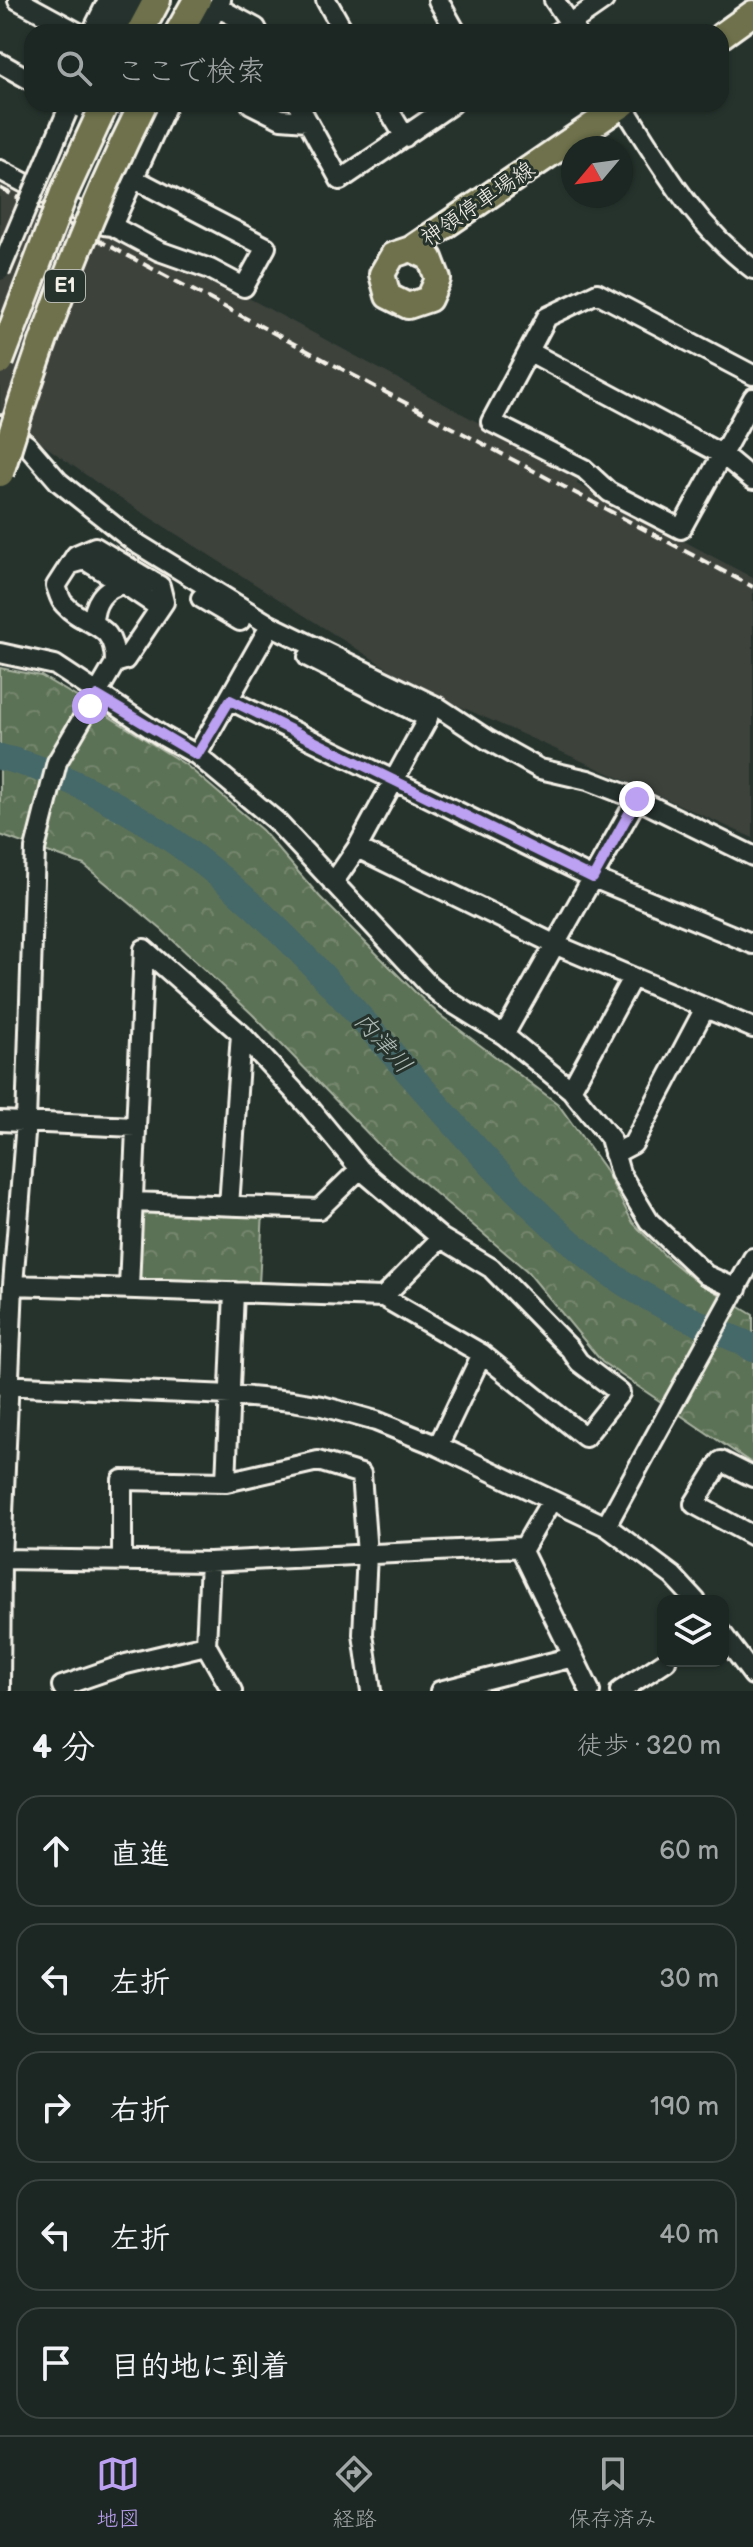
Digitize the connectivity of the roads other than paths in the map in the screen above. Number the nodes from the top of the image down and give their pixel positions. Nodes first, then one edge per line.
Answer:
1 (18, 0) edge
2 (108, 0) edge
3 (124, 0) edge
4 (140, 0) edge
5 (157, 0) edge
6 (326, 0) edge
7 (438, 0) edge
8 (554, 0) edge
9 (604, 0) edge
10 (212, 2) edge
11 (753, 13) edge
12 (62, 24) edge
13 (96, 24) edge
14 (111, 24) edge
15 (128, 24) edge
16 (144, 24) edge
17 (188, 24) edge
18 (206, 24) edge
19 (249, 24) edge
20 (340, 24) edge
21 (452, 24) edge
22 (566, 24) edge
23 (574, 24) edge
24 (729, 30) edge
25 (0, 63) edge
26 (24, 76) edge
27 (67, 112) edge
28 (84, 112) edge
29 (101, 112) edge
30 (139, 112) edge
31 (163, 112) edge
32 (267, 112) edge
33 (302, 112) edge
34 (390, 112) edge
35 (441, 112) edge
36 (611, 112) edge
37 (628, 112) edge
38 (307, 121) junction
39 (76, 129) junction
40 (405, 137) junction
41 (0, 170) edge
42 (136, 171) junction
43 (47, 195) junction
44 (112, 226) junction
45 (411, 249) dead end
46 (753, 269) edge
47 (0, 271) edge
48 (530, 352) junction
49 (0, 361) edge
50 (753, 375) edge
51 (753, 398) edge
52 (0, 425) edge
53 (723, 455) junction
54 (0, 473) edge
55 (753, 480) edge
56 (71, 564) junction
57 (124, 584) junction
58 (201, 598) dead end
59 (160, 608) junction
60 (93, 624) junction
61 (265, 635) junction
62 (0, 653) edge
63 (115, 663) junction
64 (98, 696) junction
65 (230, 700) junction
66 (197, 755) junction
67 (393, 780) junction
68 (637, 799) junction
69 (357, 848) junction
70 (753, 856) edge
71 (593, 878) junction
72 (333, 883) junction
73 (554, 944) junction
74 (753, 944) edge
75 (632, 978) junction
76 (705, 1008) junction
77 (753, 1028) edge
78 (241, 1034) junction
79 (504, 1035) junction
80 (571, 1090) junction
81 (0, 1121) edge
82 (26, 1122) junction
83 (135, 1127) junction
84 (614, 1154) junction
85 (360, 1169) junction
86 (133, 1202) junction
87 (229, 1206) junction
88 (441, 1238) junction
89 (753, 1258) edge
90 (13, 1285) junction
91 (129, 1287) junction
92 (234, 1292) junction
93 (734, 1293) junction
94 (383, 1297) junction
95 (482, 1354) junction
96 (4, 1386) edge
97 (230, 1395) junction
98 (438, 1446) junction
99 (753, 1477) edge
100 (226, 1482) junction
101 (551, 1501) junction
102 (606, 1526) junction
103 (753, 1536) edge
104 (522, 1548) junction
105 (367, 1554) junction
106 (1, 1559) edge
107 (122, 1560) junction
108 (210, 1562) junction
109 (690, 1595) edge
110 (729, 1643) edge
111 (206, 1645) junction
112 (573, 1657) junction
113 (657, 1667) edge
114 (753, 1675) edge
115 (0, 1691) edge
116 (65, 1691) edge
117 (232, 1691) edge
118 (371, 1691) edge
119 (440, 1691) edge
120 (590, 1691) edge
121 (620, 1691) edge

1 - 12 street
2 - 13 street
3 - 14 street
4 - 15 street
5 - 16 highway
6 - 20 street
7 - 21 street
8 - 22 street
9 - 23 street
10 - 17 highway
10 - 18 street
10 - 19 street
11 - 24 main road
25 - 26 street
27 - 47 street, bridge
28 - 39 street
29 - 49 highway, E1, bridge
30 - 54 highway, E1, bridge
31 - 42 street
32 - 38 street
33 - 38 street
34 - 40 street
35 - 40 street
36 - 45 main road, 神領停車場線
37 - 46 street
38 - 40 street
39 - 42 street
39 - 43 street
41 - 43 street
42 - 44 street
42 - 44 street
43 - 44 street
48 - 50 street
48 - 53 street
48 - 53 street
51 - 53 street
52 - 68 street
53 - 55 street
56 - 57 street
56 - 59 street
56 - 60 street
57 - 59 street
57 - 60 street
58 - 61 street
59 - 63 street
60 - 63 street
61 - 65 street
61 - 67 street
62 - 64 street
63 - 64 street
64 - 66 street
64 - 82 street
65 - 66 street
65 - 67 street
66 - 72 street
67 - 69 street
67 - 71 street
68 - 70 street
68 - 71 street
69 - 72 street
69 - 73 street
71 - 73 street
71 - 74 street
72 - 79 street
73 - 75 street
73 - 79 street
75 - 76 street
75 - 80 street
76 - 77 street
76 - 84 street
78 - 83 street
78 - 85 street
78 - 87 street
79 - 80 street
80 - 84 street
81 - 82 street
82 - 83 street
82 - 90 street
83 - 86 street
84 - 93 street
85 - 87 street
85 - 88 street
86 - 87 street
86 - 91 street
88 - 94 street
88 - 95 street
89 - 93 street
90 - 91 street
90 - 96 street
91 - 92 street
92 - 94 street
92 - 97 street
93 - 102 street
94 - 95 street
95 - 98 street
96 - 97 street
96 - 106 street
97 - 98 street
97 - 100 street
98 - 101 street
99 - 103 street
100 - 105 street
100 - 107 street
101 - 102 street
101 - 104 street
102 - 109 street
104 - 105 street
104 - 112 street
105 - 108 street
105 - 118 street
106 - 107 street
106 - 115 street
107 - 108 street
108 - 111 street
110 - 114 street
111 - 116 street
111 - 117 street
112 - 119 street
112 - 120 street
113 - 121 street

